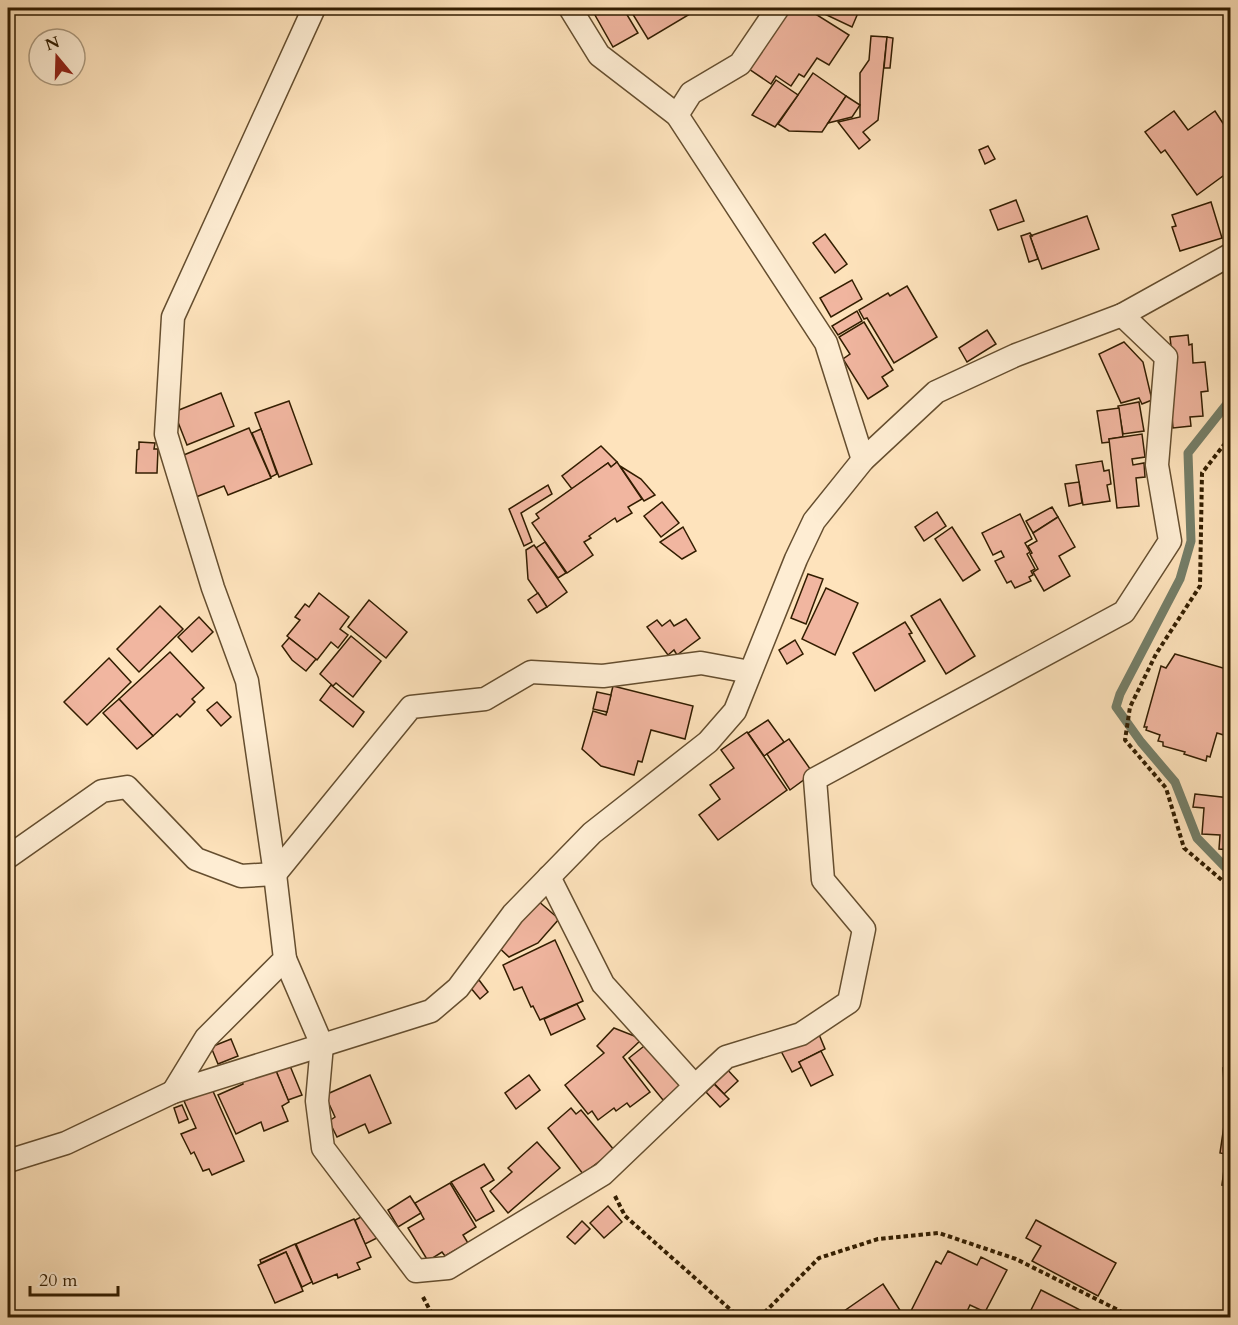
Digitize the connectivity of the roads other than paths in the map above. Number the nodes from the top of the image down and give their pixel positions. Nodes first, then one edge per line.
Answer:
1 (314, 8) edge
2 (570, 8) edge
3 (778, 8) edge
4 (677, 115) junction
5 (1230, 255) edge
6 (1122, 315) junction
7 (863, 460) junction
8 (750, 672) junction
9 (8, 857) edge
10 (275, 874) junction
11 (549, 877) junction
12 (285, 959) junction
13 (322, 1045) junction
14 (695, 1086) junction
15 (173, 1092) junction
16 (8, 1161) edge

1 - 10 street
2 - 4 street
3 - 4 street
4 - 7 street
5 - 6 street
6 - 7 street
6 - 14 street
7 - 8 street
8 - 10 street
8 - 11 street
9 - 10 street
10 - 12 street
11 - 13 street
11 - 14 street
12 - 13 street
12 - 15 street
13 - 14 street
13 - 15 street
15 - 16 street

